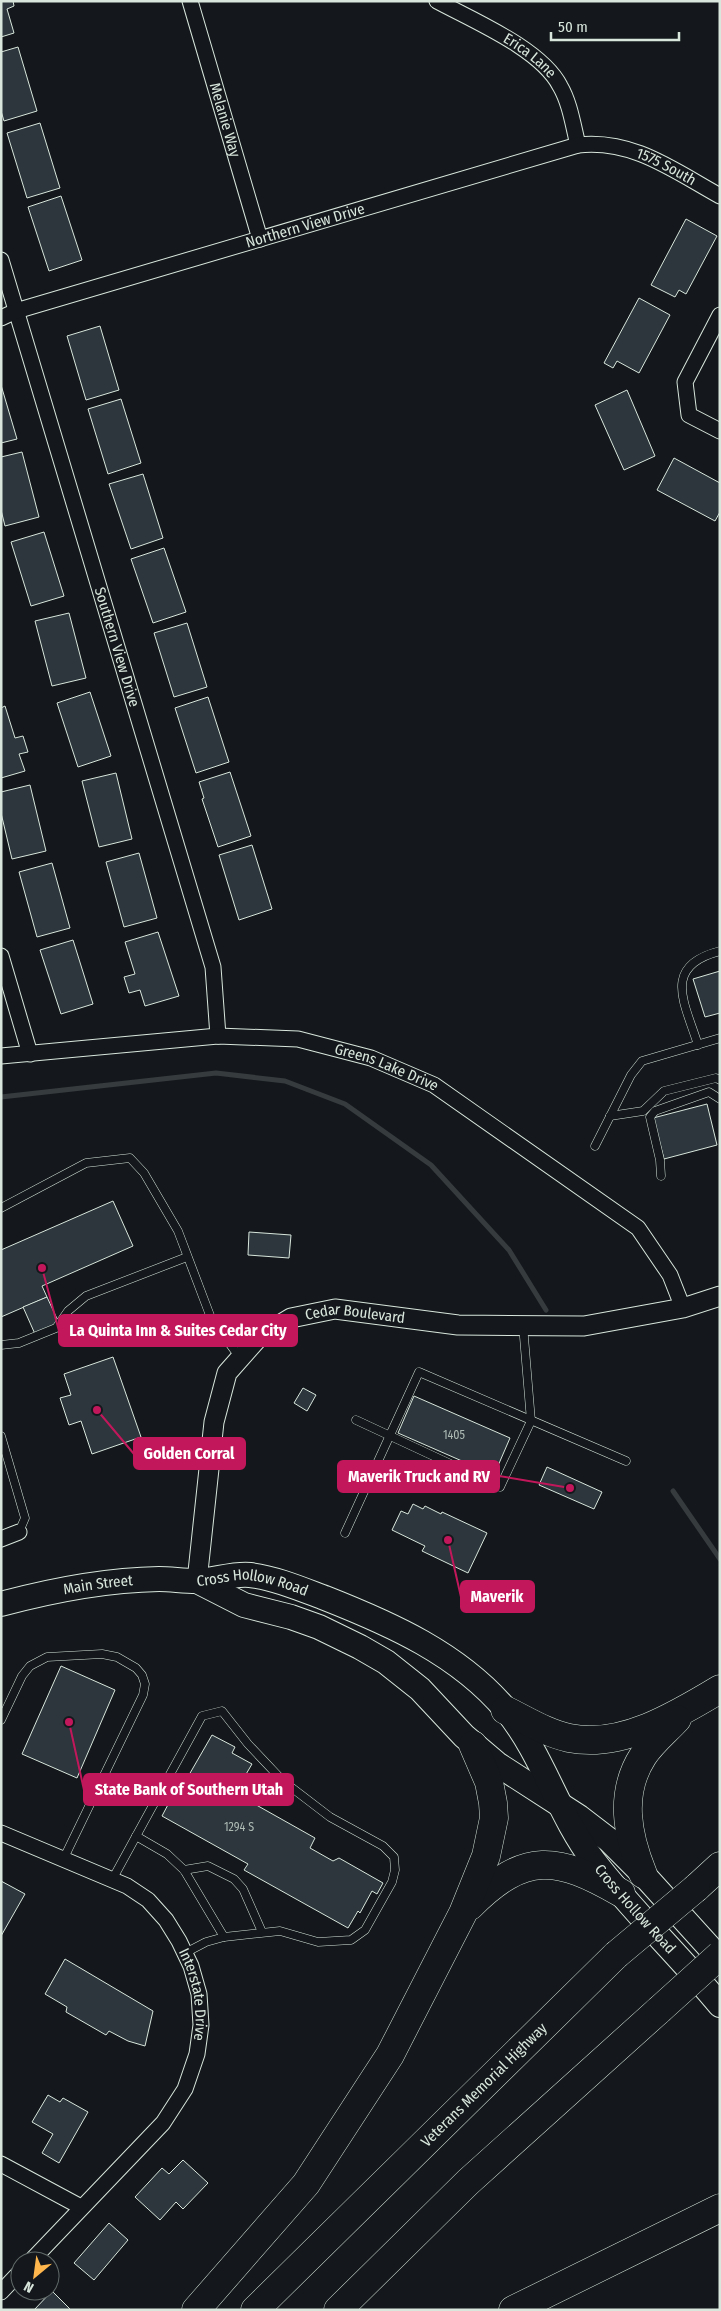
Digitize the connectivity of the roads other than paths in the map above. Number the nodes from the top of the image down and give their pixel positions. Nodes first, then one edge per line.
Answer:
1 (190, 1) edge
2 (438, 1) edge
3 (611, 144) joint
4 (578, 145) junction
5 (720, 196) edge
6 (260, 239) junction
7 (1, 260) edge
8 (16, 311) junction
9 (720, 315) edge
10 (1, 318) edge
11 (720, 431) edge
12 (720, 950) edge
13 (1, 956) edge
14 (218, 1036) junction
15 (720, 1038) edge
16 (698, 1044) junction
17 (30, 1054) junction
18 (1, 1056) edge
19 (720, 1080) edge
20 (720, 1099) edge
21 (642, 1111) junction
22 (610, 1116) junction
23 (650, 1117) junction
24 (595, 1146) dead end
25 (661, 1176) dead end
26 (1, 1208) edge
27 (187, 1256) junction
28 (720, 1296) edge
29 (683, 1308) junction
30 (523, 1325) junction
31 (1, 1345) edge
32 (240, 1358) junction
33 (356, 1420) dead end
34 (531, 1421) junction
35 (1, 1436) edge
36 (390, 1436) junction
37 (626, 1462) dead end
38 (19, 1532) joint
39 (345, 1533) dead end
40 (1, 1539) edge
41 (197, 1581) junction
42 (1, 1604) edge
43 (720, 1689) edge
44 (687, 1709) junction
45 (505, 1710) junction
46 (1, 1720) edge
47 (473, 1745) junction
48 (562, 1806) junction
49 (1, 1833) edge
50 (136, 1836) junction
51 (63, 1860) junction
52 (720, 1866) edge
53 (184, 1870) junction
54 (643, 1874) junction
55 (112, 1880) junction
56 (621, 1893) junction
57 (463, 1913) junction
58 (262, 1932) junction
59 (224, 1936) junction
60 (185, 1953) junction
61 (720, 1955) edge
62 (720, 1959) edge
63 (720, 2005) edge
64 (1, 2164) edge
65 (720, 2198) edge
66 (81, 2207) junction
67 (709, 2214) edge
68 (39, 2251) edge
69 (10, 2283) edge
70 (1, 2292) edge
71 (196, 2310) edge
72 (255, 2310) edge
73 (338, 2310) edge
74 (514, 2310) edge

1 - 6 street, Melanie Way
2 - 4 street, Erica Lane
3 - 4 street, Northern View Drive
3 - 5 street, 1575 South
4 - 6 street, Northern View Drive
6 - 8 street, Northern View Drive
7 - 8 street, Southern View Drive
8 - 10 street, Northern View Drive
8 - 14 street, Southern View Drive
9 - 11 street
12 - 16 lane
13 - 17 street
14 - 17 street, Greens Lake Drive
14 - 29 street, Greens Lake Drive
15 - 16 lane
16 - 22 lane
17 - 18 street, Greens Lake Drive
19 - 21 lane
20 - 23 lane
21 - 22 lane
21 - 23 lane
22 - 24 lane
23 - 25 lane
26 - 27 lane
27 - 31 lane
27 - 32 lane
28 - 29 street, Cedar Boulevard
29 - 30 street, Cedar Boulevard
30 - 32 street, Cedar Boulevard
30 - 34 lane
32 - 41 street, Cedar Boulevard
33 - 36 lane
34 - 36 lane
34 - 36 lane
34 - 37 lane
35 - 38 lane
36 - 39 lane
38 - 40 street
41 - 42 main road, Main Street
41 - 45 main road, Cross Hollow Road
41 - 47 main road, Cross Hollow Road
43 - 44 highway
44 - 45 highway
44 - 54 highway
45 - 48 main road, Cross Hollow Road
46 - 51 lane
47 - 48 main road, Cross Hollow Road
47 - 57 highway
48 - 54 main road, Cross Hollow Road
48 - 56 main road, Cross Hollow Road
49 - 51 street, Interstate Drive
50 - 53 lane
50 - 55 lane
50 - 58 lane
51 - 55 street, Interstate Drive
52 - 72 highway, Veterans Memorial Highway, bridge
53 - 58 lane
53 - 59 lane
54 - 62 main road, Cross Hollow Road
55 - 60 street, Interstate Drive
56 - 57 highway
56 - 63 main road, Cross Hollow Road
57 - 71 highway
58 - 59 lane
59 - 60 lane
60 - 66 street, Interstate Drive
61 - 73 highway, bridge
64 - 66 street
65 - 67 highway
66 - 68 street, Interstate Drive
67 - 74 highway
69 - 70 street

